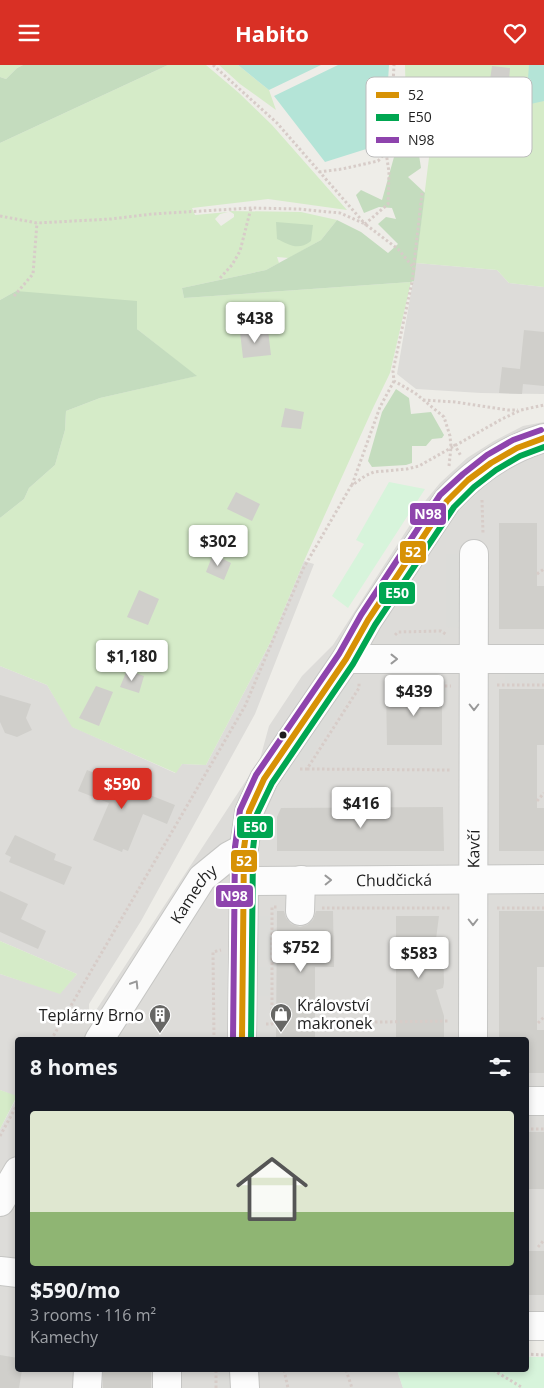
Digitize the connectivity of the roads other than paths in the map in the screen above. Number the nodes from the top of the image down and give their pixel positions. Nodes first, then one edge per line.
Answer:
1 (544, 438) edge
2 (478, 546) road end
3 (474, 648) junction
4 (544, 659) edge
5 (352, 670) junction
6 (244, 848) junction
7 (473, 879) junction
8 (544, 879) edge
9 (244, 881) junction
10 (301, 881) junction
11 (300, 909) road end
12 (465, 1031) edge
13 (250, 1032) edge
14 (101, 1037) edge
15 (529, 1101) edge
16 (544, 1101) edge
17 (15, 1176) edge
18 (0, 1202) edge
19 (0, 1271) edge
20 (15, 1273) edge
21 (529, 1326) edge
22 (544, 1327) edge
23 (88, 1372) edge
24 (167, 1372) edge
25 (244, 1372) edge
26 (87, 1388) edge
27 (167, 1388) edge
28 (245, 1388) edge

1 - 5 street
2 - 3 street, Kavčí
3 - 4 street
5 -> 3 street
3 -> 7 street, Kavčí
5 - 6 street
6 - 9 street
14 -> 6 street, Kamechy
7 - 8 street, Chudčická
10 -> 7 street, Chudčická
7 -> 12 street, Kavčí
9 - 10 street, Chudčická
9 - 13 street
10 - 11 street
15 - 16 street
17 - 18 street
19 - 20 street
21 - 22 street
23 - 26 street
24 - 27 street
25 - 28 street

